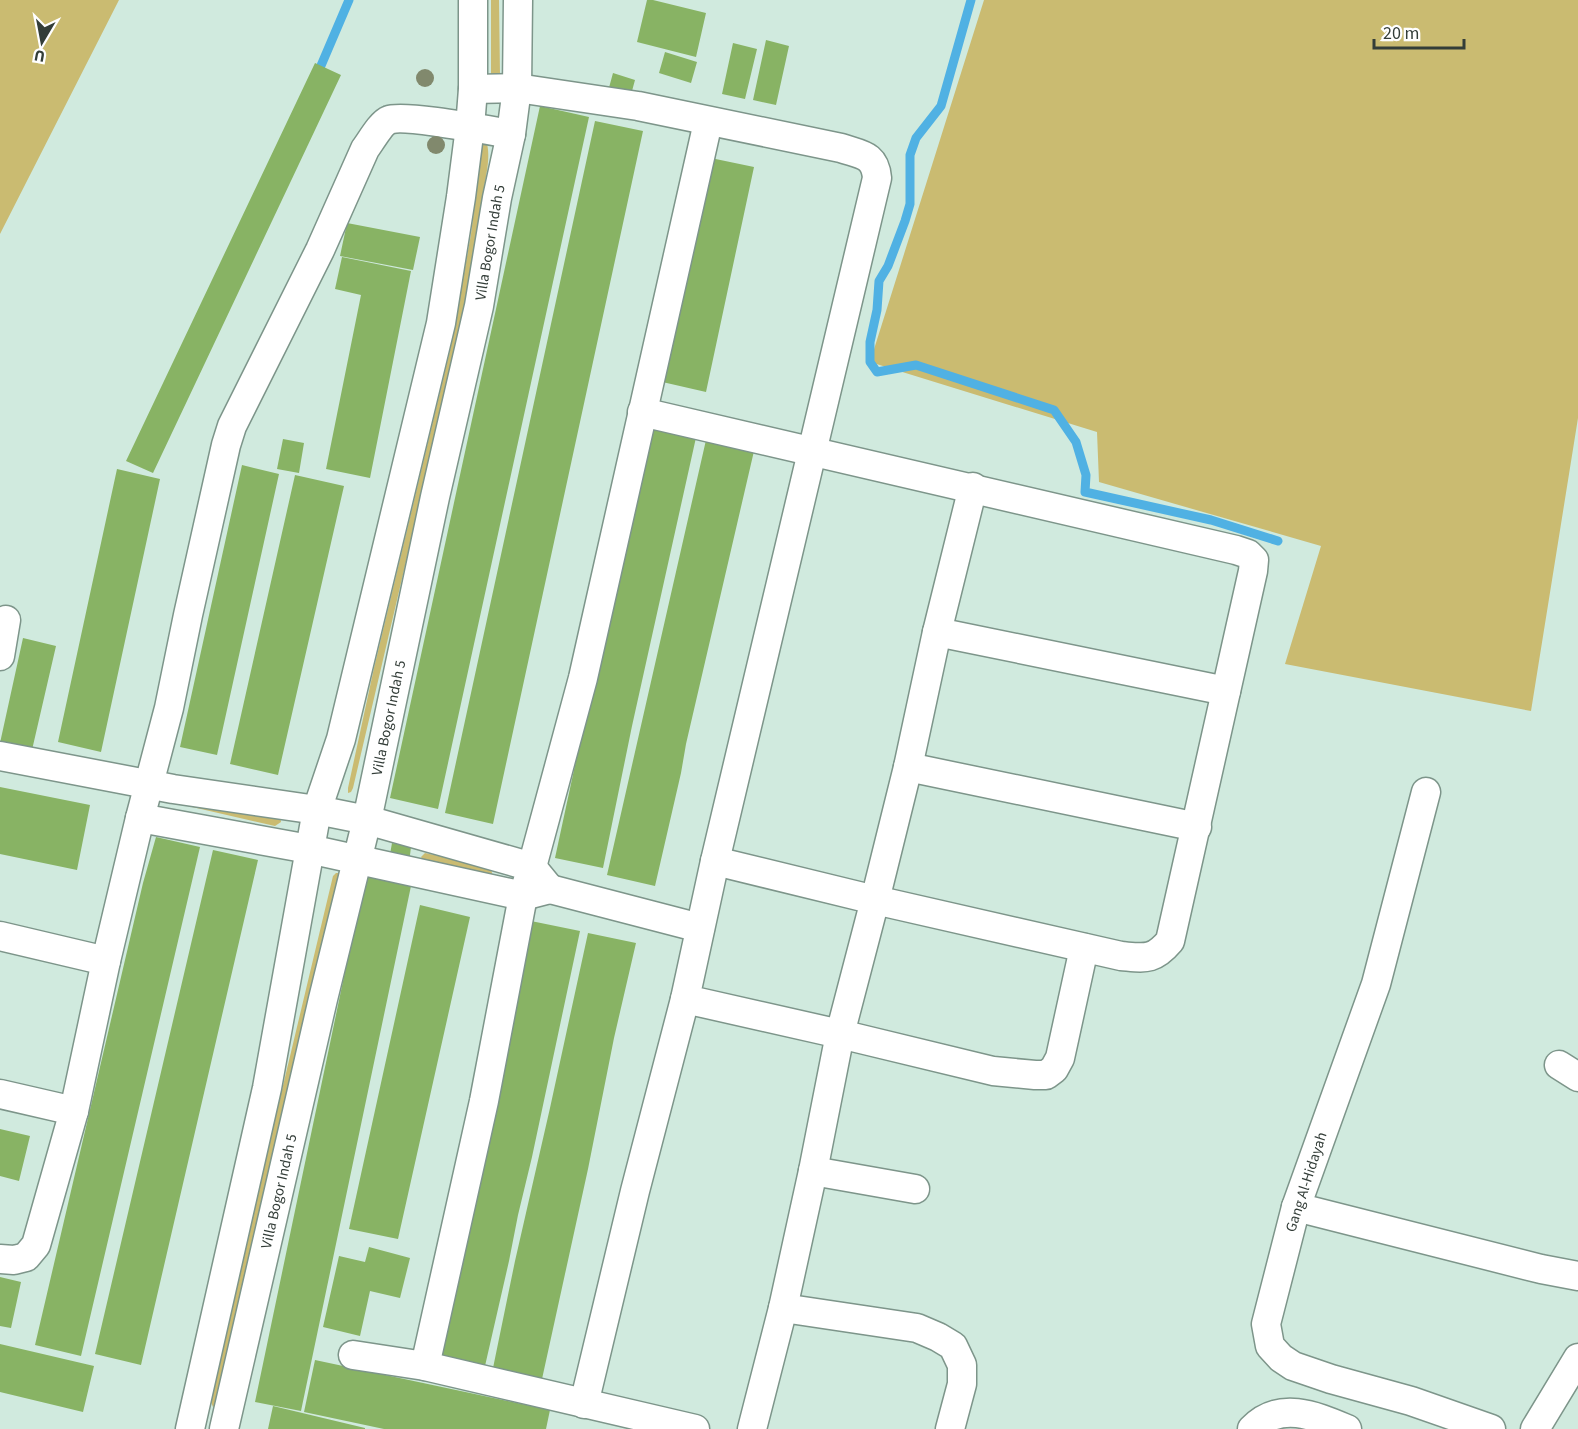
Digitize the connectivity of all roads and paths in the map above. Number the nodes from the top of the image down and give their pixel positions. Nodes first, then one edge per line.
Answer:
1 (473, 0) edge
2 (518, 0) edge
3 (517, 88) junction
4 (473, 89) junction
5 (708, 122) junction
6 (470, 127) junction
7 (511, 134) junction
8 (642, 412) junction
9 (813, 452) junction
10 (972, 488) junction
11 (6, 620) dead end
12 (937, 632) junction
13 (0, 656) edge
14 (1226, 691) junction
15 (0, 756) edge
16 (908, 767) junction
17 (149, 783) junction
18 (1426, 792) dead end
19 (317, 810) junction
20 (140, 818) junction
21 (367, 820) junction
22 (1197, 827) junction
23 (309, 849) junction
24 (357, 859) junction
25 (715, 861) junction
26 (535, 884) junction
27 (875, 900) junction
28 (700, 928) junction
29 (0, 936) edge
30 (1084, 948) junction
31 (106, 961) junction
32 (685, 999) junction
33 (840, 1034) junction
34 (0, 1094) edge
35 (74, 1111) junction
36 (813, 1171) junction
37 (915, 1189) dead end
38 (1296, 1207) junction
39 (0, 1259) edge
40 (1578, 1276) edge
41 (783, 1308) junction
42 (353, 1355) dead end
43 (1578, 1358) edge
44 (426, 1366) junction
45 (584, 1404) junction
46 (190, 1429) edge
47 (224, 1429) edge
48 (695, 1429) edge
49 (752, 1429) edge
50 (950, 1429) edge
51 (1252, 1429) edge
52 (1347, 1429) edge
53 (1491, 1429) edge
54 (1535, 1429) edge

1 - 4 street
2 - 3 street, Villa Bogor Indah 5
3 - 4 street
3 - 5 street
3 - 7 street, Villa Bogor Indah 5
4 - 6 street
5 - 8 street
5 - 9 street
6 - 7 street
6 - 17 street
6 - 19 street
7 - 21 street, Villa Bogor Indah 5
8 - 9 street
8 - 26 street
9 - 10 street
9 - 25 street
10 - 12 street
10 - 14 street
11 - 13 street
12 - 14 street
12 - 16 street
14 - 22 street
15 - 17 street
16 - 22 street
16 - 27 street
17 - 19 street
17 - 20 street
18 - 38 street, Gang Al-Hidayah
19 - 21 street
19 - 23 street
20 - 23 street
20 - 31 street
21 - 24 street, Villa Bogor Indah 5
21 - 26 street
22 - 30 street
23 - 24 street
23 - 46 street
24 - 26 street
24 - 47 street, Villa Bogor Indah 5
25 - 27 street
25 - 28 street
26 - 28 street
26 - 44 street
27 - 30 street
27 - 33 street
28 - 32 street
29 - 31 street
30 - 33 street
31 - 35 street
32 - 33 street
32 - 45 street
33 - 36 street
34 - 35 street
35 - 39 street
36 - 37 street
36 - 41 street
38 - 40 street
38 - 53 street, Gang Al-Hidayah
41 - 49 street
41 - 50 street
42 - 44 street
43 - 54 street
44 - 45 street
45 - 48 street
51 - 52 street

